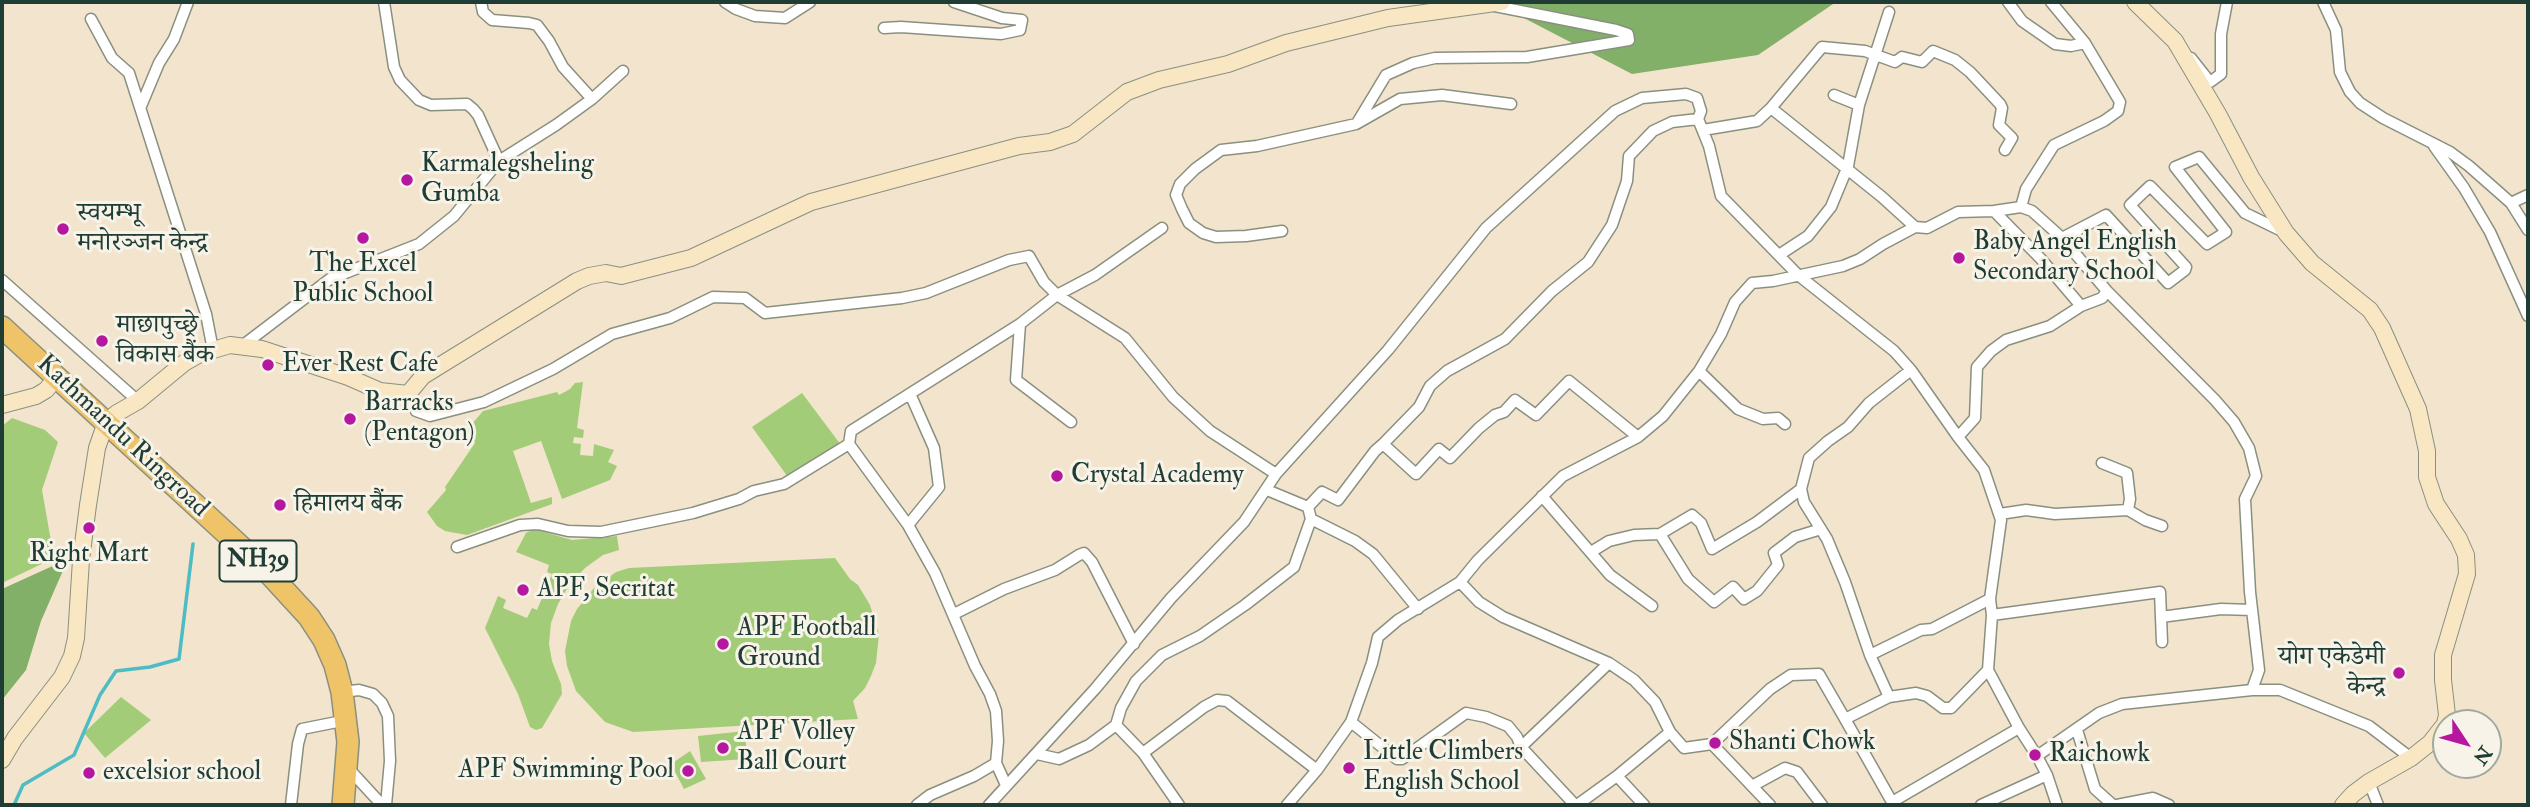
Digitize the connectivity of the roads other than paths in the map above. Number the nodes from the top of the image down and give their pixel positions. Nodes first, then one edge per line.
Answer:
1 (188, 2) edge
2 (384, 2) edge
3 (481, 2) edge
4 (725, 2) edge
5 (810, 2) edge
6 (954, 2) edge
7 (2008, 2) edge
8 (2051, 2) edge
9 (2135, 2) edge
10 (2227, 2) edge
11 (2323, 2) edge
12 (1495, 3) edge
13 (1889, 12) dead end
14 (90, 19) dead end
15 (884, 28) dead end
16 (2175, 41) junction
17 (2085, 43) junction
18 (1873, 55) junction
19 (623, 71) dead end
20 (1834, 95) dead end
21 (592, 99) junction
22 (1511, 104) dead end
23 (1859, 105) junction
24 (141, 106) junction
25 (1771, 108) junction
26 (1356, 124) junction
27 (1701, 124) junction
28 (2432, 144) junction
29 (2005, 150) dead end
30 (499, 160) junction
31 (1846, 170) junction
32 (2528, 195) edge
33 (2511, 203) junction
34 (2021, 207) junction
35 (1994, 211) junction
36 (1915, 227) junction
37 (1162, 228) dead end
38 (2528, 230) edge
39 (1282, 231) dead end
40 (2286, 233) junction
41 (2062, 238) junction
42 (1779, 255) junction
43 (1798, 275) junction
44 (2, 280) edge
45 (2107, 291) junction
46 (1056, 295) junction
47 (2081, 306) junction
48 (2528, 316) edge
49 (1020, 324) junction
50 (2, 327) edge
51 (242, 346) junction
52 (213, 350) junction
53 (1911, 370) junction
54 (1699, 371) junction
55 (57, 377) junction
56 (408, 394) junction
57 (911, 396) junction
58 (138, 401) junction
59 (2, 405) edge
60 (106, 422) junction
61 (1071, 422) dead end
62 (1785, 424) dead end
63 (1638, 437) junction
64 (1958, 437) junction
65 (849, 444) junction
66 (1383, 444) junction
67 (2102, 463) dead end
68 (1276, 474) junction
69 (1801, 489) junction
70 (1267, 490) junction
71 (1542, 496) junction
72 (2128, 510) junction
73 (1309, 513) junction
74 (2000, 514) junction
75 (908, 525) junction
76 (2162, 526) dead end
77 (1821, 529) junction
78 (1660, 534) junction
79 (457, 547) dead end
80 (1591, 552) junction
81 (1460, 582) junction
82 (1990, 599) junction
83 (1652, 606) dead end
84 (1418, 609) junction
85 (2252, 610) junction
86 (954, 614) junction
87 (1992, 615) junction
88 (2161, 617) junction
89 (2162, 642) dead end
90 (1134, 644) junction
91 (1870, 655) junction
92 (1609, 663) junction
93 (1989, 670) junction
94 (2252, 690) junction
95 (342, 692) junction
96 (1889, 697) junction
97 (1845, 719) junction
98 (347, 720) junction
99 (1351, 722) junction
100 (1116, 725) junction
101 (2019, 728) junction
102 (2077, 730) junction
103 (1670, 732) junction
104 (1712, 744) junction
105 (1521, 747) junction
106 (1143, 753) junction
107 (1037, 754) junction
108 (2037, 756) junction
109 (2411, 758) junction
110 (2, 760) edge
111 (996, 763) junction
112 (348, 768) junction
113 (1317, 770) junction
114 (2047, 775) junction
115 (1617, 776) junction
116 (2369, 782) junction
117 (1006, 785) junction
118 (1752, 786) junction
119 (290, 805) edge
120 (343, 805) edge
121 (384, 805) edge
122 (917, 805) edge
123 (989, 805) edge
124 (1179, 805) edge
125 (1289, 805) edge
126 (1576, 805) edge
127 (1644, 805) edge
128 (1770, 805) edge
129 (1822, 805) edge
130 (1981, 805) edge
131 (2057, 805) edge
132 (2115, 805) edge
133 (2169, 805) edge
134 (2343, 805) edge
135 (2378, 805) edge

1 - 24 street
2 - 30 street
3 - 21 street
4 - 5 street
6 - 15 street
7 - 17 street
8 - 17 street
9 - 16 street
10 - 16 street
11 - 28 street
12 - 26 street
12 - 56 street
13 - 18 street
14 - 24 street
16 - 40 street
17 - 34 street
18 - 23 street
18 - 25 street
18 - 29 street
19 - 21 street
20 - 23 street
21 - 30 street
22 - 26 street
23 - 31 street
24 - 52 street
25 - 27 street
25 - 31 street
26 - 39 street
27 - 42 street
27 - 66 street
27 - 68 street
28 - 33 street
28 - 48 street
30 - 51 street
31 - 36 street
31 - 42 street
32 - 33 street
33 - 38 street
34 - 35 street
34 - 41 street
35 - 36 street
35 - 47 street
36 - 43 street
37 - 46 street
40 - 41 street
40 - 109 street
41 - 45 street
42 - 43 street
43 - 53 street
43 - 54 street
44 - 58 street
45 - 47 street
45 - 85 street
46 - 49 street
46 - 56 street
46 - 68 street
47 - 64 street
49 - 57 street
49 - 61 street
50 - 55 highway, Kathmandu Ringroad / NH39
51 - 52 street
51 - 56 street
52 - 58 street
53 - 64 street
53 - 69 street
54 - 62 street
54 - 63 street
55 - 59 street
55 - 60 highway, Kathmandu Ringroad / NH39
57 - 65 street
57 - 75 street
58 - 60 street
60 - 95 highway, Kathmandu Ringroad / NH39
60 - 110 street
63 - 66 street
63 - 71 street
64 - 74 street
65 - 75 street
65 - 79 street
66 - 73 street
67 - 72 street
68 - 70 street
69 - 77 street
69 - 78 street
70 - 73 street
70 - 90 street
71 - 80 street
71 - 81 street
72 - 74 street
72 - 76 street
73 - 84 street
73 - 100 street
74 - 82 street
75 - 86 street
77 - 78 street
77 - 91 street
78 - 80 street
80 - 83 street
81 - 84 street
81 - 92 street
82 - 87 street
82 - 91 street
84 - 99 street
85 - 88 street
85 - 94 street
86 - 90 street
86 - 111 street
87 - 88 street
87 - 93 street
88 - 89 street
90 - 107 street
91 - 96 street
92 - 103 street
92 - 105 street
93 - 96 street
93 - 101 street
94 - 102 street
94 - 109 street
95 - 98 highway, Kathmandu Ringroad / NH39
95 - 121 street
96 - 97 street
97 - 101 street
97 - 104 street
98 - 112 highway, Kathmandu Ringroad / NH39
98 - 119 street
99 - 105 street
99 - 113 street
100 - 106 street
100 - 107 street
101 - 108 street
102 - 108 street
102 - 132 street
103 - 104 street
103 - 115 street
104 - 118 street
105 - 126 street
106 - 113 street
106 - 124 street
107 - 117 street
108 - 114 street
109 - 116 street
111 - 117 street
111 - 122 street
112 - 120 highway, Kathmandu Ringroad / NH39
112 - 121 street
113 - 125 street
114 - 130 street
114 - 131 street
115 - 126 street
115 - 127 street
116 - 134 street
116 - 135 street
117 - 123 street
118 - 128 street
118 - 129 street
132 - 133 street

